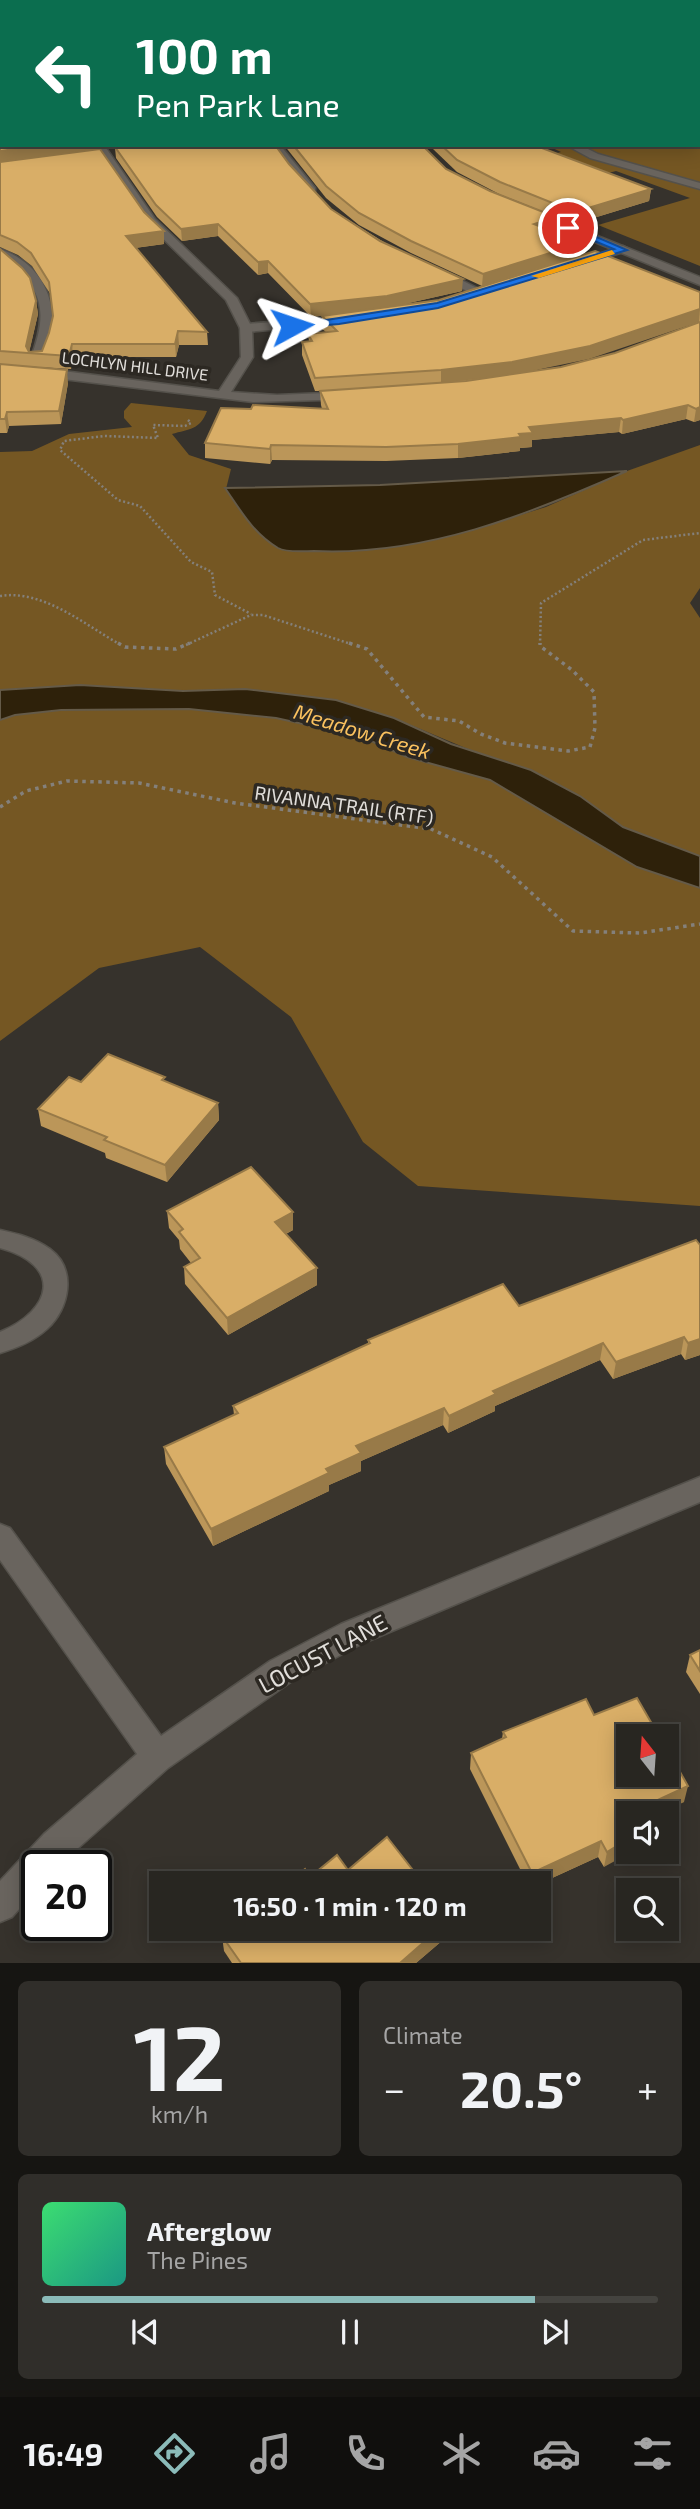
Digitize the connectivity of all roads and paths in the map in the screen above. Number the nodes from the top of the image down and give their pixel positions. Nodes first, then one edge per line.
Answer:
1 (277, 147) edge
2 (575, 147) edge
3 (103, 152) edge
4 (700, 186) edge
5 (319, 200) edge
6 (519, 208) edge
7 (622, 250) junction
8 (0, 252) edge
9 (573, 265) edge
10 (427, 267) edge
11 (700, 281) edge
12 (494, 289) edge
13 (481, 293) junction
14 (463, 298) edge
15 (361, 318) edge
16 (246, 328) junction
17 (36, 360) edge
18 (0, 371) edge
19 (223, 395) junction
20 (360, 396) edge
21 (183, 416) dead end
22 (700, 533) edge
23 (0, 596) edge
24 (251, 615) junction
25 (0, 807) edge
26 (700, 924) edge
27 (0, 1239) edge
28 (0, 1343) edge
29 (700, 1489) edge
30 (0, 1537) edge
31 (157, 1757) junction
32 (0, 1905) edge

1 - 5 street
2 - 4 street
3 - 16 street
6 - 7 street
7 - 9 street
7 - 11 street
8 - 17 street
10 - 13 street
12 - 13 street
13 - 14 street
15 - 16 street
16 - 19 street, LOCHLYN HILL DRIVE
18 - 19 street, LOCHLYN HILL DRIVE
19 - 20 street, LOCHLYN HILL DRIVE
21 - 24 path
22 - 24 path
23 - 24 path
25 - 26 path, RIVANNA TRAIL (RTF)
27 - 28 street
29 - 31 street, LOCUST LANE
30 - 31 street
31 - 32 street, LOCUST LANE

